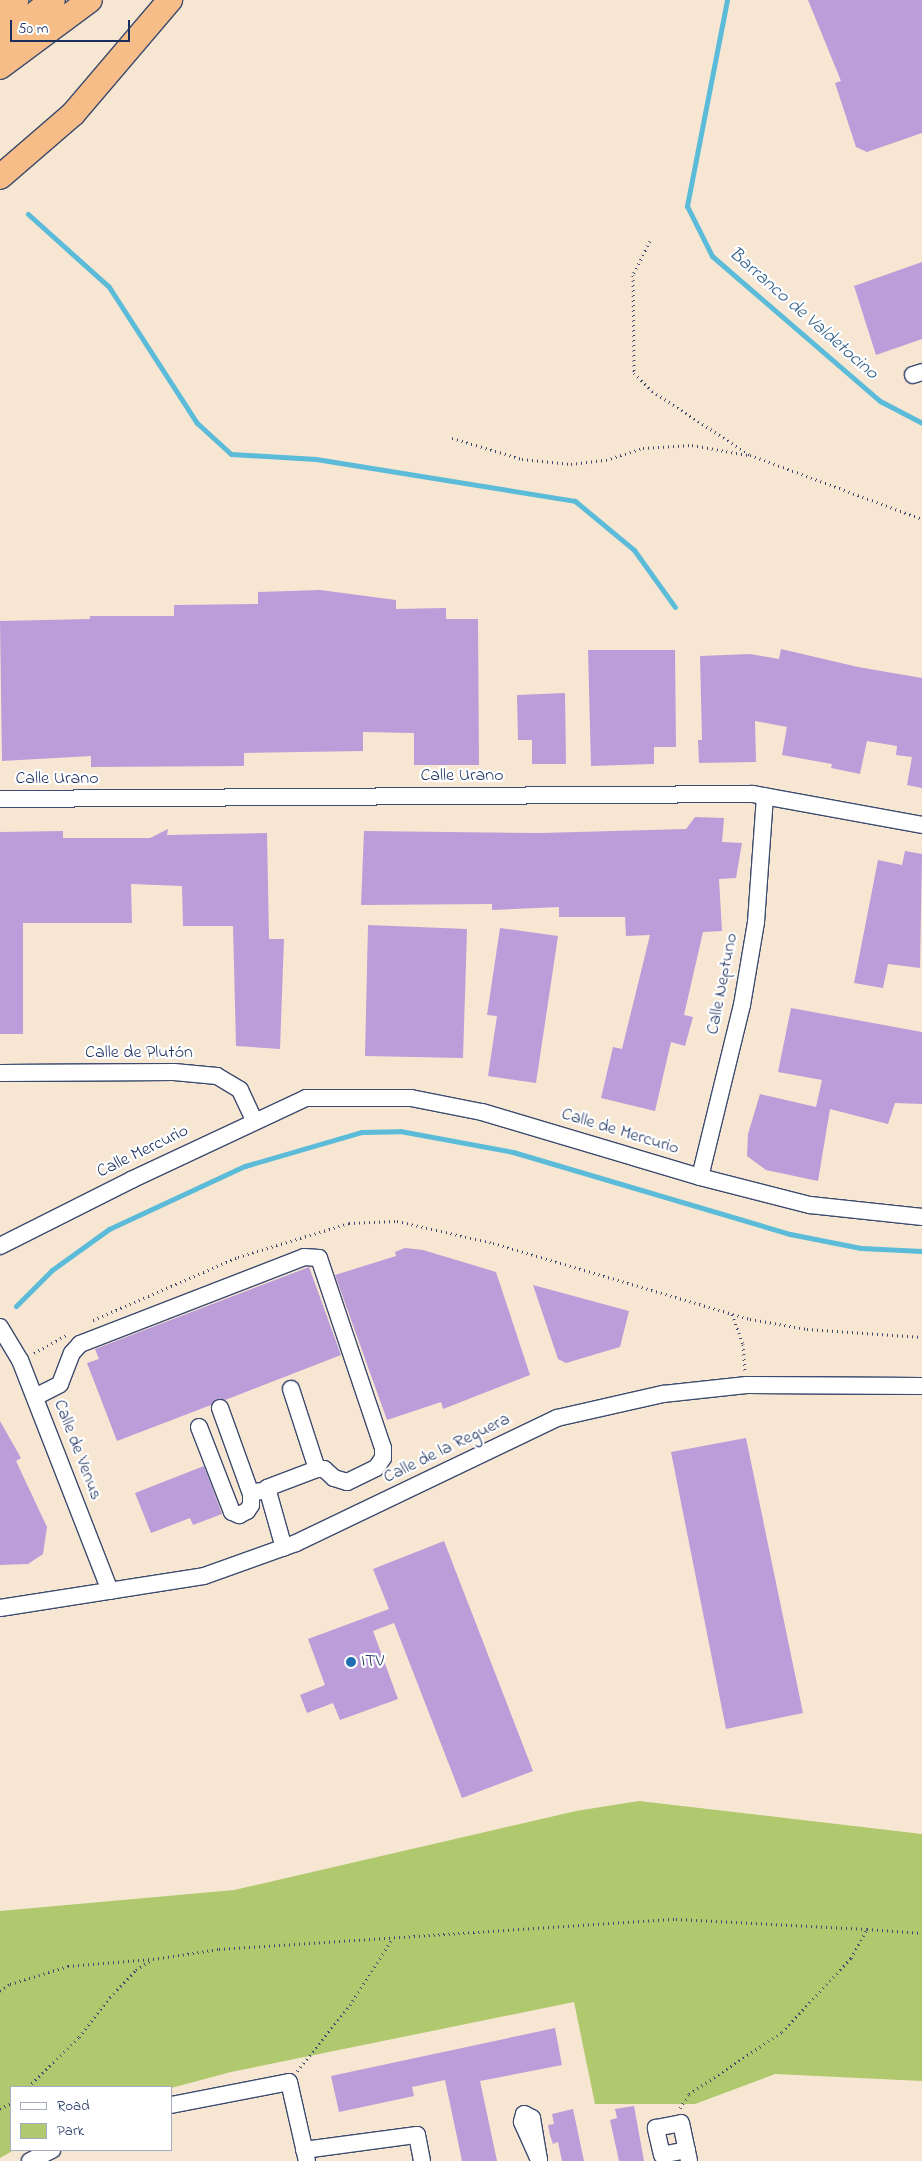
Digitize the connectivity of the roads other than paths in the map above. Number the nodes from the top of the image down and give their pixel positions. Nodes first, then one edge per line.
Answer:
1 (16, 0) edge
2 (53, 0) edge
3 (90, 0) edge
4 (170, 0) edge
5 (0, 13) edge
6 (0, 40) edge
7 (0, 67) edge
8 (0, 177) edge
9 (765, 796) junction
10 (0, 799) edge
11 (922, 825) edge
12 (0, 1073) edge
13 (306, 1098) joint
14 (254, 1120) junction
15 (700, 1177) junction
16 (922, 1217) edge
17 (0, 1246) edge
18 (0, 1327) edge
19 (922, 1386) edge
20 (291, 1389) dead end
21 (35, 1397) junction
22 (220, 1408) dead end
23 (199, 1427) dead end
24 (317, 1469) junction
25 (267, 1488) junction
26 (251, 1494) junction
27 (284, 1548) junction
28 (110, 1591) junction
29 (0, 1608) edge
30 (172, 2105) edge
31 (50, 2151) edge
32 (306, 2155) edge
33 (688, 2156) edge
34 (30, 2161) edge
35 (422, 2161) edge

1 - 5 highway
2 - 6 highway
3 - 7 highway
4 - 8 highway
9 - 10 street, Calle Urano
9 - 11 street, Calle Urano
9 - 15 street, Calle Neptuno
12 - 14 street, Calle de Plutón
13 - 14 street, Calle Mercurio
13 - 15 street, Calle de Mercurio
14 - 17 street, Calle Mercurio
15 - 16 street, Calle de Mercurio
18 - 21 street, Calle de Venus
19 - 27 street, Calle de la Reguera
20 - 24 street
21 - 24 street
21 - 28 street, Calle de Venus
22 - 26 street
23 - 26 street
24 - 25 street
25 - 26 street
25 - 27 street
27 - 28 street, Calle de la Reguera
28 - 29 street, Calle de la Reguera
30 - 32 street
31 - 34 street
32 - 35 street
33 - 33 street

